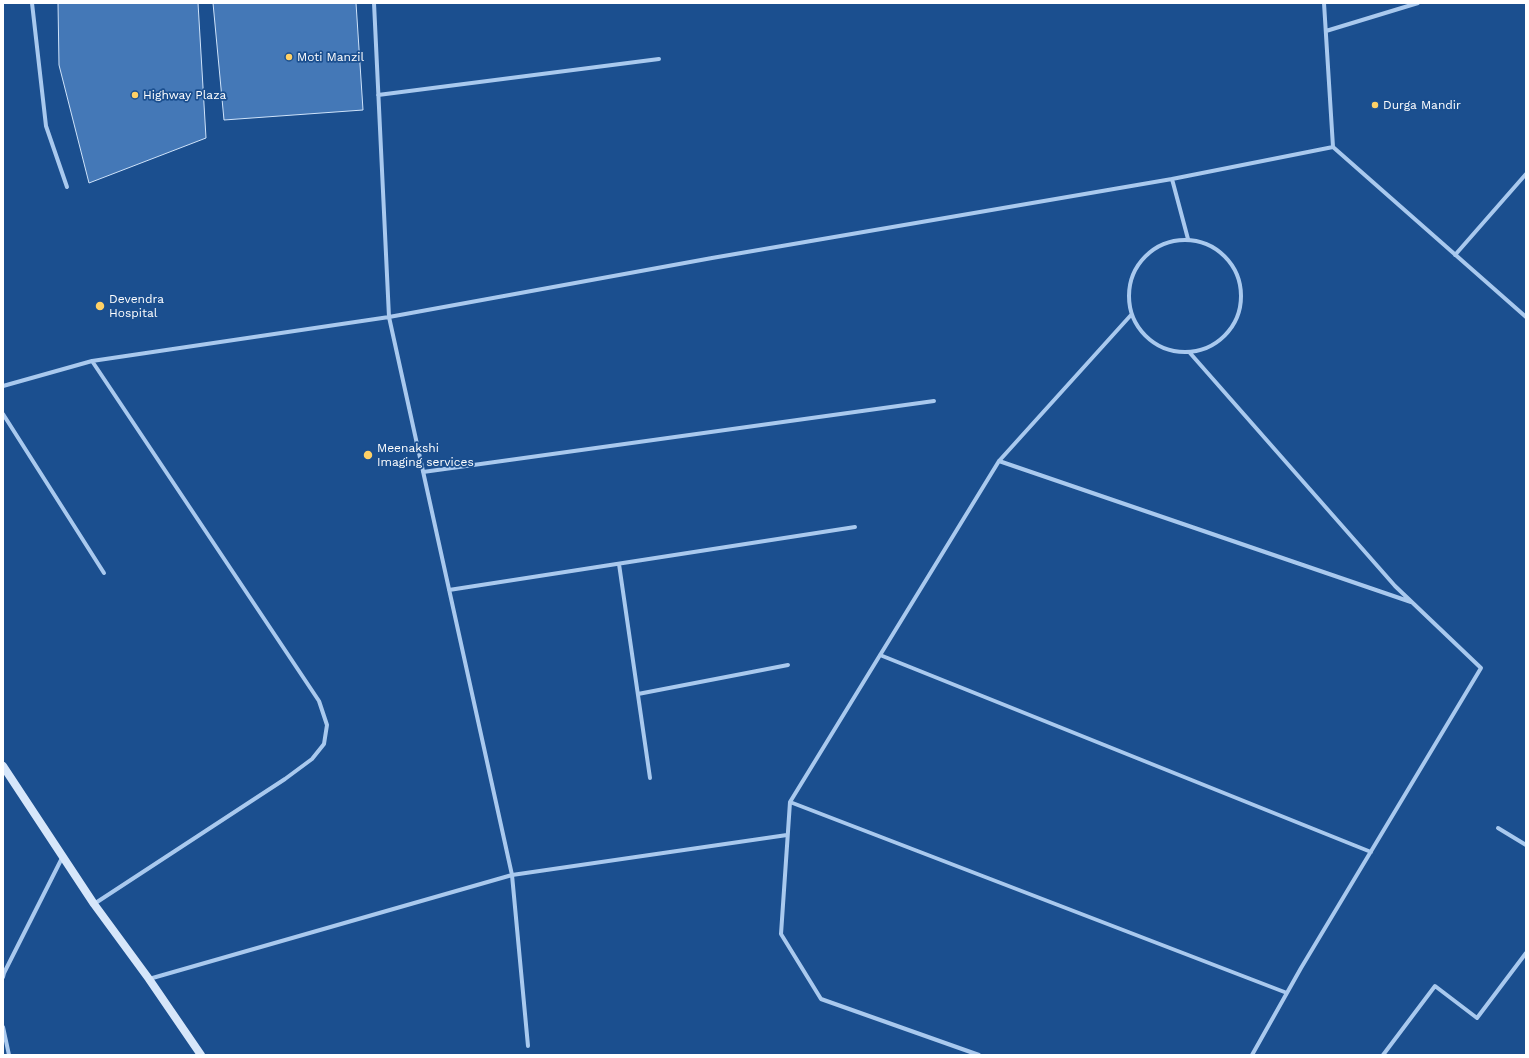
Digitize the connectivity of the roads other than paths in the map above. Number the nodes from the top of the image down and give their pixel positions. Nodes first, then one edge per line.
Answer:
1 (32, 3) edge
2 (374, 3) edge
3 (1324, 3) edge
4 (1418, 3) edge
5 (1326, 31) junction
6 (659, 59) dead end
7 (378, 95) junction
8 (1333, 147) junction
9 (1526, 174) edge
10 (1172, 179) junction
11 (67, 187) dead end
12 (1188, 239) junction
13 (1455, 255) junction
14 (1131, 315) junction
15 (389, 317) junction
16 (1526, 317) edge
17 (1190, 353) junction
18 (92, 361) junction
19 (3, 386) edge
20 (934, 400) dead end
21 (3, 414) edge
22 (999, 461) junction
23 (423, 472) junction
24 (855, 526) dead end
25 (619, 564) junction
26 (104, 574) dead end
27 (449, 590) junction
28 (1413, 603) junction
29 (880, 655) junction
30 (788, 665) dead end
31 (638, 694) junction
32 (3, 766) edge
33 (650, 778) dead end
34 (790, 802) junction
35 (1498, 828) dead end
36 (788, 835) junction
37 (1526, 845) edge
38 (1371, 852) junction
39 (63, 856) junction
40 (512, 875) junction
41 (94, 904) junction
42 (1526, 953) edge
43 (3, 977) edge
44 (149, 979) junction
45 (1287, 993) junction
46 (3, 1027) edge
47 (528, 1046) dead end
48 (9, 1055) edge
49 (201, 1055) edge
50 (979, 1055) edge
51 (1252, 1055) edge
52 (1383, 1055) edge

1 - 11 street
2 - 7 street
3 - 5 street
4 - 5 street
5 - 8 street
6 - 7 street
7 - 15 street
8 - 10 street
8 - 13 street
9 - 13 street
10 - 12 street
10 - 15 street
12 - 14 street
12 - 17 street
13 - 16 street
14 - 17 street
14 - 22 street
15 - 18 street
15 - 23 street
17 - 28 street
18 - 19 street
18 - 41 street
20 - 23 street
21 - 26 street
22 - 28 street
22 - 29 street
23 - 27 street
24 - 25 street
25 - 27 street
25 - 31 street
27 - 40 street
28 - 38 street
29 - 34 street
29 - 38 street
30 - 31 street
31 - 33 street
32 - 39 street
34 - 36 street
34 - 45 street
35 - 37 street
36 - 40 street
36 - 50 street
38 - 45 street
39 - 41 street
39 - 43 street
40 - 44 street
40 - 47 street
41 - 44 street
42 - 52 street
44 - 49 street
45 - 51 street
46 - 48 street

